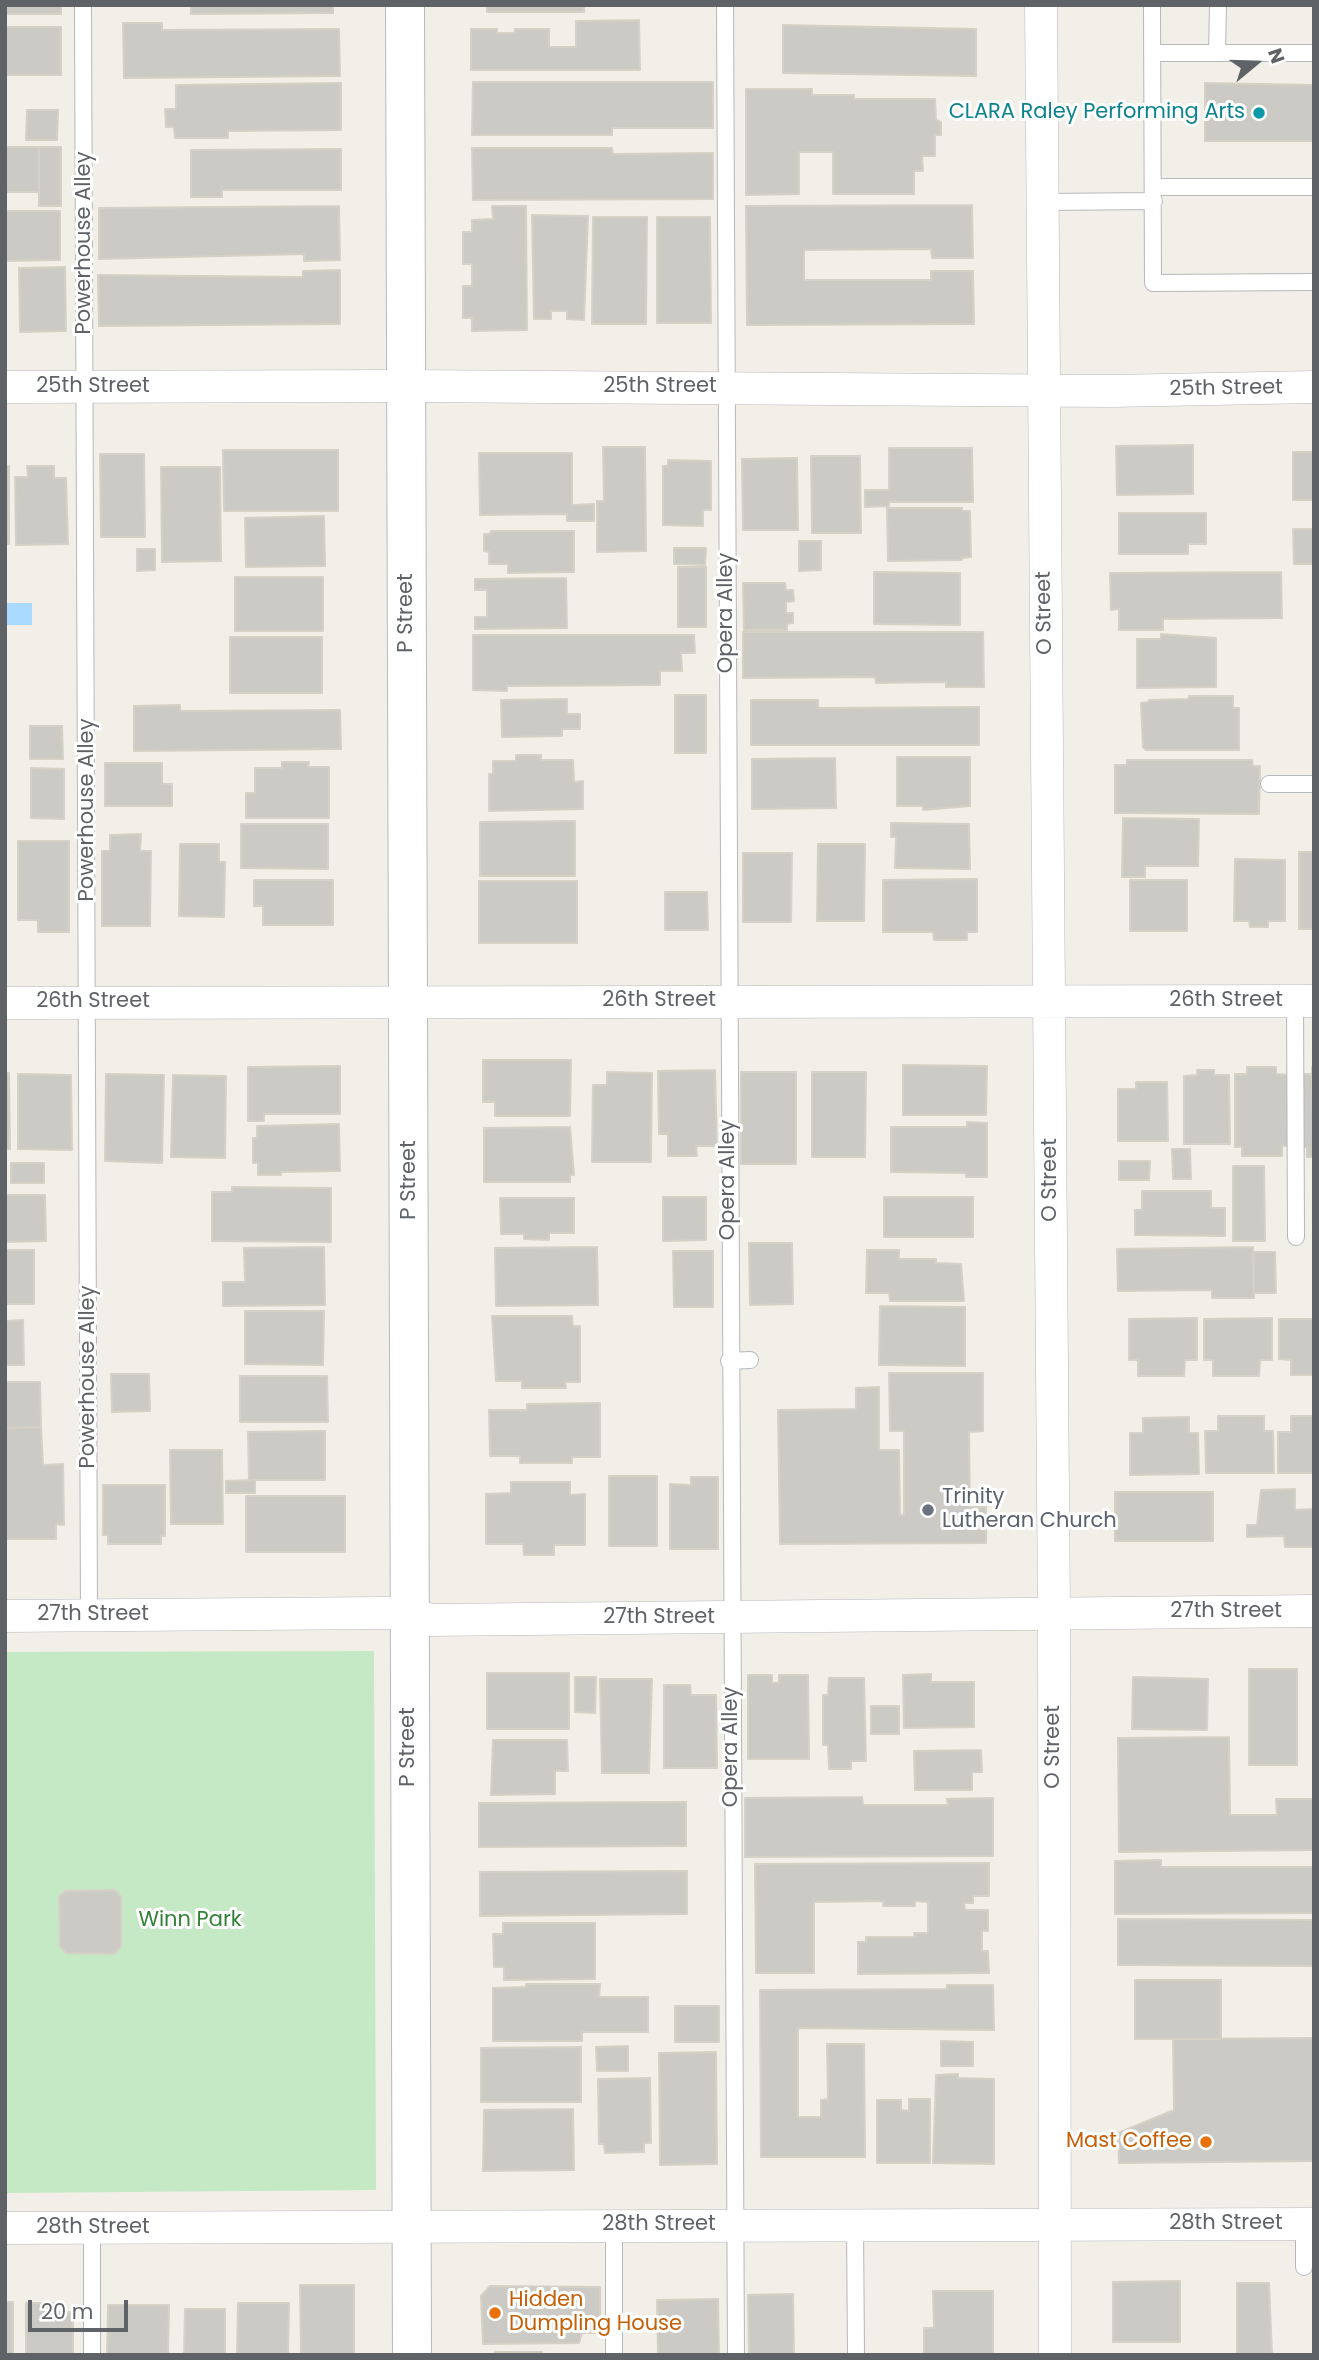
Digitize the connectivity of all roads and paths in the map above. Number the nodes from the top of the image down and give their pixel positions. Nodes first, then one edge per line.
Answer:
1 (83, 5) edge
2 (405, 5) edge
3 (725, 5) edge
4 (1041, 5) edge
5 (1152, 5) edge
6 (1217, 5) edge
7 (1152, 53) junction
8 (1217, 53) junction
9 (1314, 53) edge
10 (1314, 187) edge
11 (1154, 194) junction
12 (1042, 202) junction
13 (1314, 282) edge
14 (406, 386) junction
15 (5, 387) edge
16 (86, 387) junction
17 (727, 387) junction
18 (1314, 387) edge
19 (1043, 389) junction
20 (1269, 784) dead end
21 (1314, 784) edge
22 (729, 1001) junction
23 (1304, 1001) edge
24 (89, 1002) junction
25 (410, 1002) junction
26 (1049, 1002) junction
27 (5, 1003) edge
28 (1296, 1237) dead end
29 (750, 1360) dead end
30 (729, 1361) junction
31 (1314, 1611) edge
32 (409, 1613) junction
33 (1054, 1614) junction
34 (89, 1615) junction
35 (5, 1616) edge
36 (731, 1617) junction
37 (1054, 2224) junction
38 (1309, 2224) edge
39 (614, 2225) junction
40 (855, 2225) junction
41 (411, 2226) junction
42 (735, 2226) junction
43 (5, 2228) edge
44 (92, 2228) junction
45 (1304, 2267) dead end
46 (92, 2355) edge
47 (412, 2355) edge
48 (614, 2355) edge
49 (736, 2355) edge
50 (856, 2355) edge
51 (1055, 2355) edge

1 - 16 lane, Powerhouse Alley
2 - 14 main road, P Street
3 - 17 lane, Opera Alley
4 - 12 street, O Street
5 - 7 lane
6 - 8 lane
7 - 8 lane
7 - 11 lane
8 - 9 lane
10 - 11 lane
11 - 12 lane
11 - 13 lane
12 - 19 street, O Street
14 - 16 street, 25th Street
14 - 17 street, 25th Street
14 - 25 main road, P Street
15 - 16 street, 25th Street
16 - 24 lane, Powerhouse Alley
17 - 19 street, 25th Street
17 - 22 lane, Opera Alley
18 - 19 street, 25th Street
19 - 26 street, O Street
20 - 21 lane
22 - 25 street, 26th Street
22 - 26 street, 26th Street
22 - 30 lane, Opera Alley
23 - 26 street, 26th Street
23 - 28 lane
24 - 25 street, 26th Street
24 - 27 street, 26th Street
24 - 34 lane, Powerhouse Alley
25 - 32 main road, P Street
26 - 33 street, O Street
29 - 30 lane
30 - 36 lane, Opera Alley
31 - 33 street, 27th Street
32 - 34 street, 27th Street
32 - 36 street, 27th Street
32 - 41 main road, P Street
33 - 36 street, 27th Street
33 - 37 street, O Street
34 - 35 street, 27th Street
36 - 42 lane, Opera Alley
37 - 38 street, 28th Street
37 - 40 street, 28th Street
37 - 51 street, O Street
38 - 45 lane
39 - 41 street, 28th Street
39 - 42 street, 28th Street
39 - 48 lane
40 - 42 street, 28th Street
40 - 50 lane
41 - 44 street, 28th Street
41 - 47 main road, P Street
42 - 49 lane, Opera Alley
43 - 44 street, 28th Street
44 - 46 lane

